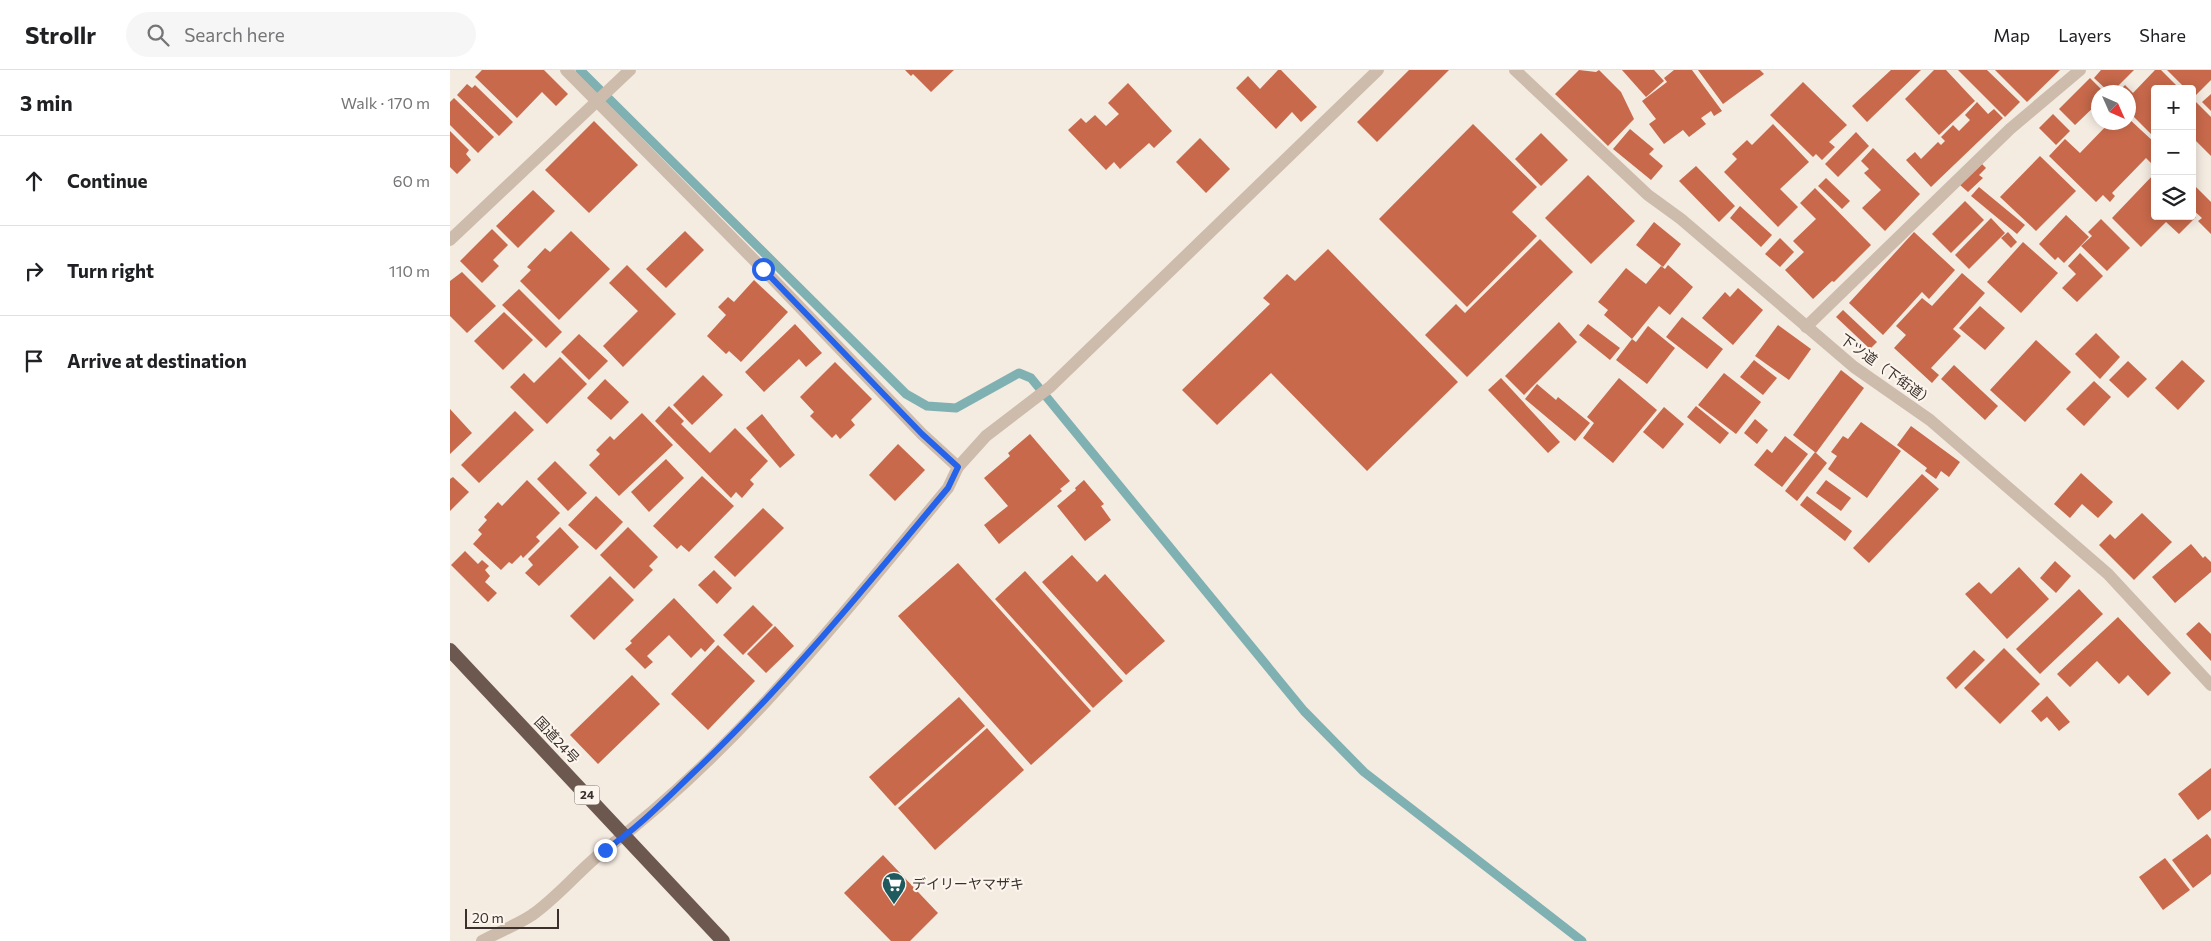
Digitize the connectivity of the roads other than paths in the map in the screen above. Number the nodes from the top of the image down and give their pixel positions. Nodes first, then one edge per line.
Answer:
1 (566, 70) edge
2 (630, 70) edge
3 (1378, 70) edge
4 (1515, 70) edge
5 (2080, 70) edge
6 (598, 102) junction
7 (450, 240) edge
8 (1806, 327) junction
9 (958, 467) junction
10 (450, 650) edge
11 (2211, 685) edge
12 (625, 836) junction
13 (482, 941) edge
14 (723, 941) edge

1 - 6 street
2 - 6 street
3 - 9 street
4 - 8 street, 下ツ道（下街道）
5 - 8 street
6 - 7 street
6 - 9 street
8 - 11 street, 下ツ道（下街道）
9 - 12 street
10 - 12 highway, 国道24号 / 24
12 - 13 street
12 - 14 highway, 国道24号 / 24

